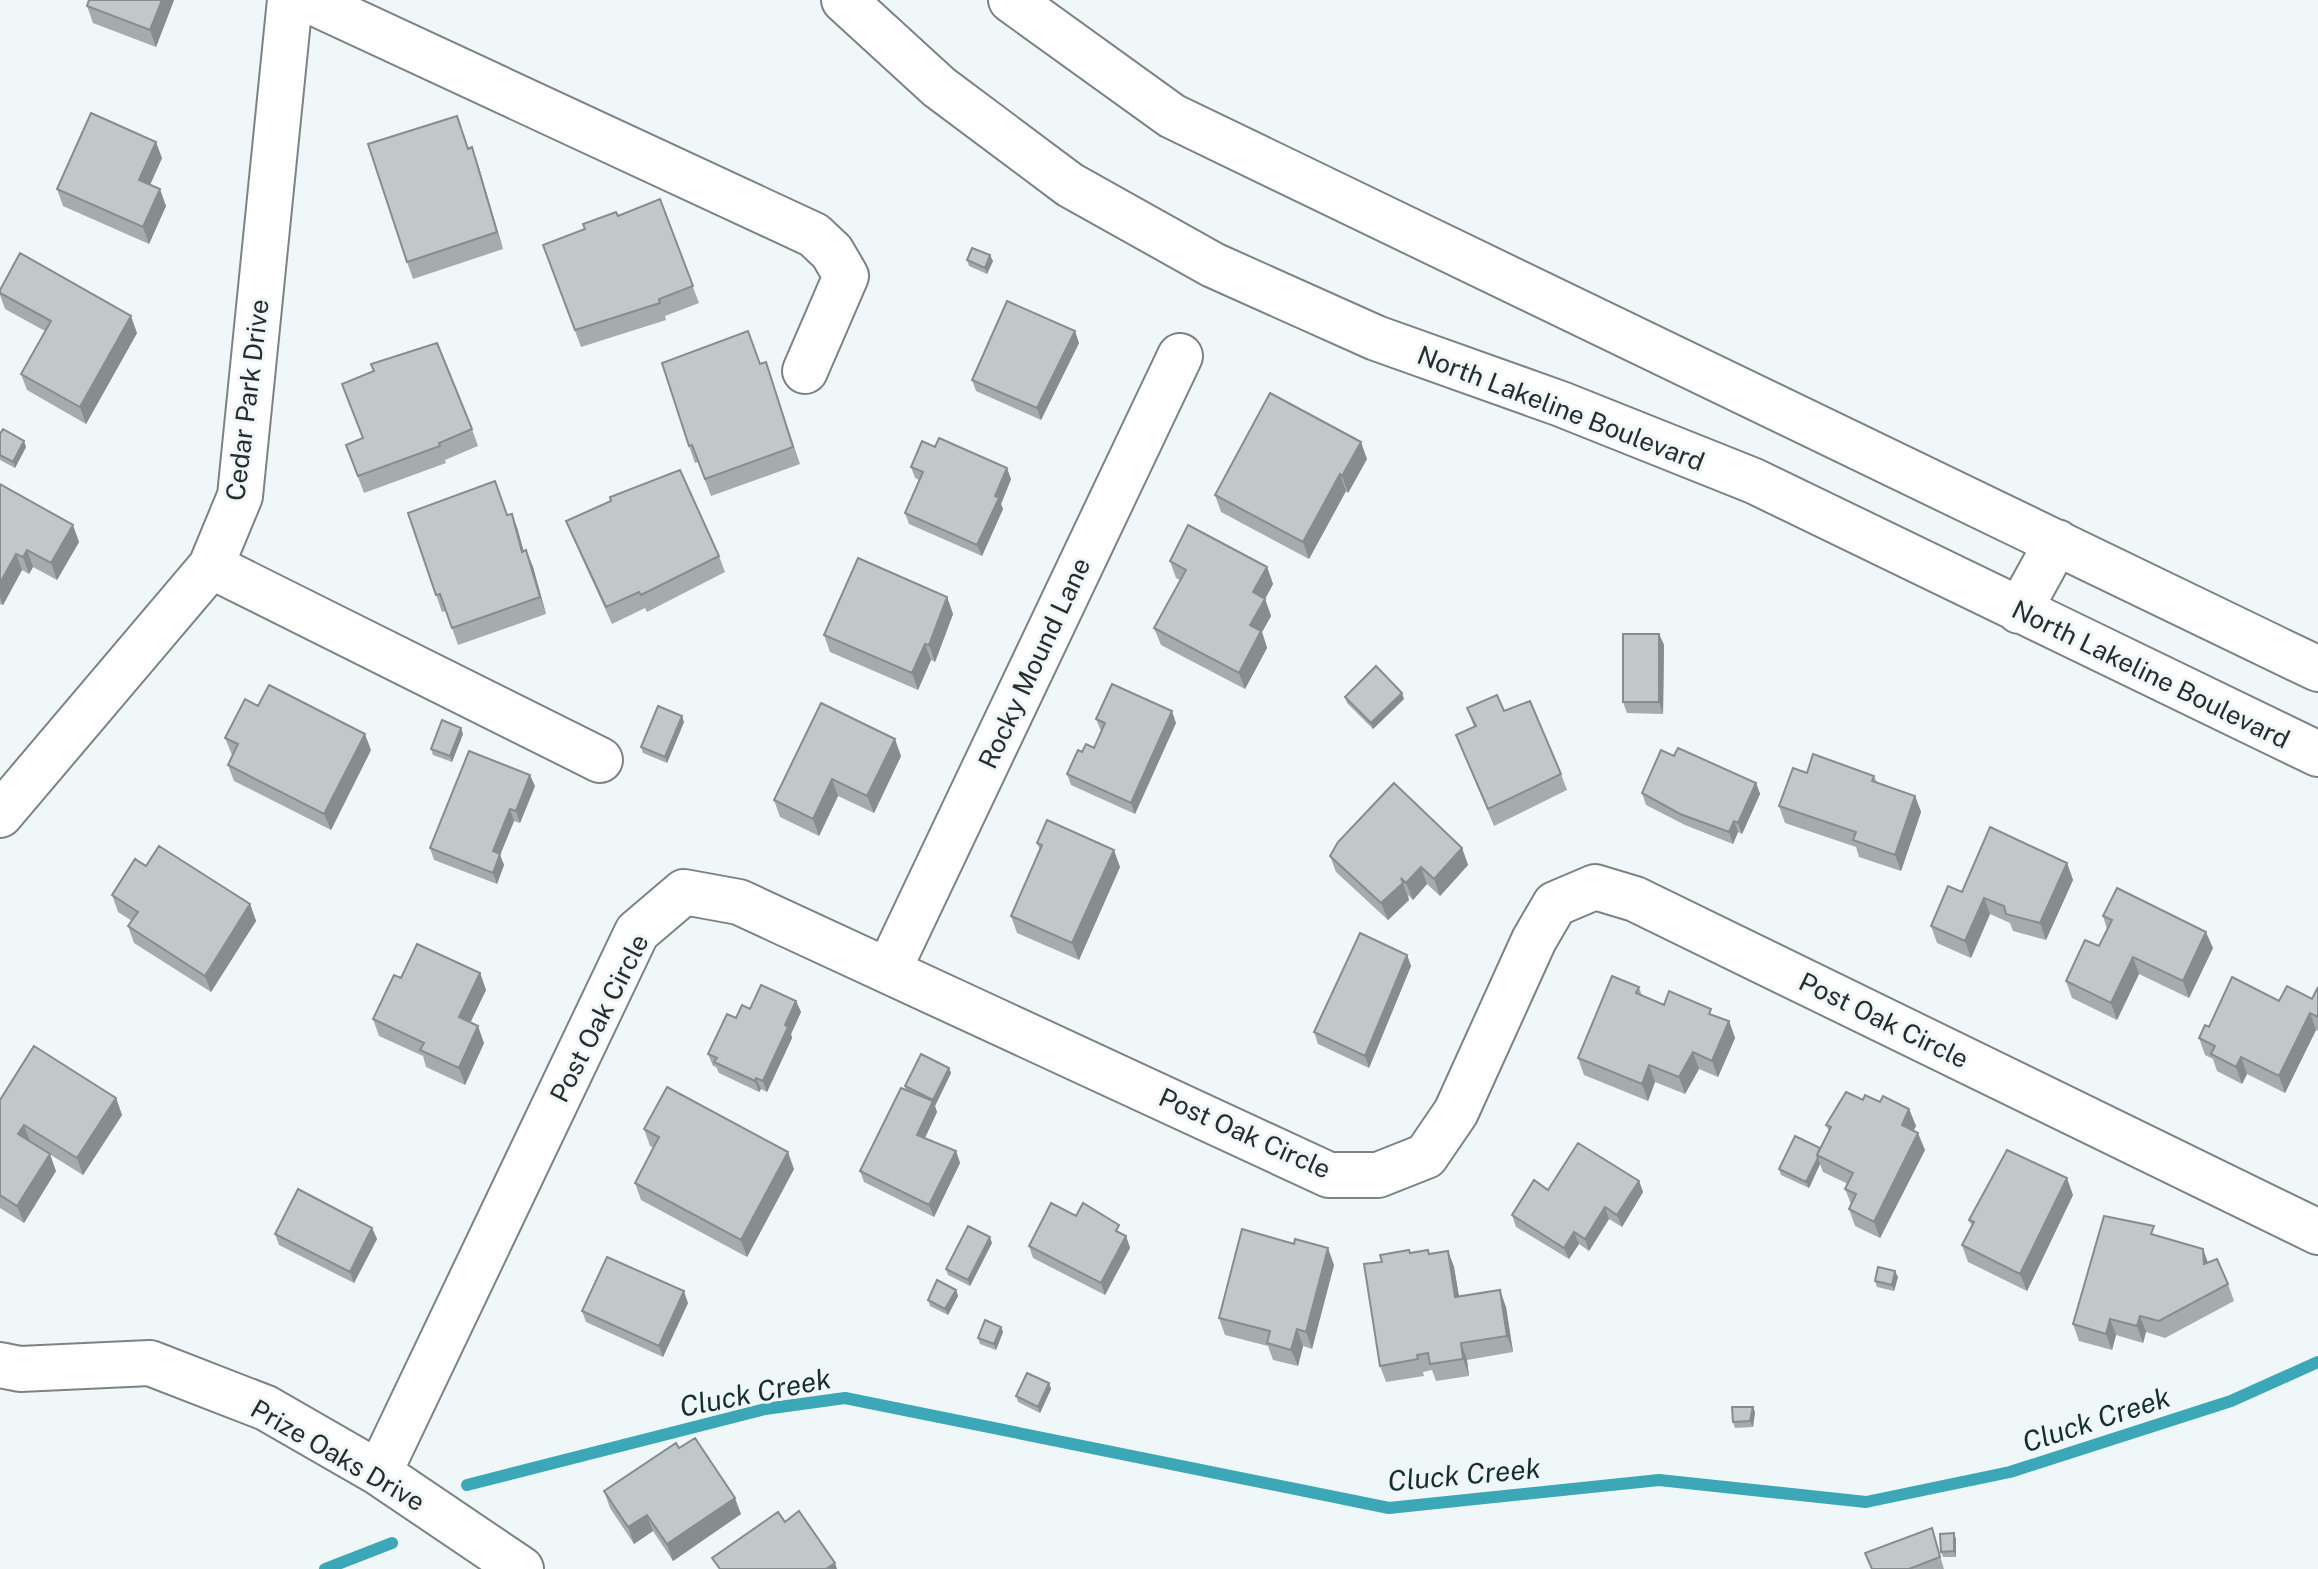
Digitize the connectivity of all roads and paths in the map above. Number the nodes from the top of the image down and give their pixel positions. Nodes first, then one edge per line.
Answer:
1 (290, 0) edge
2 (308, 0) edge
3 (844, 0) edge
4 (1011, 0) edge
5 (1180, 356) dead end
6 (805, 371) dead end
7 (2057, 542) junction
8 (211, 566) junction
9 (2019, 611) junction
10 (2318, 669) edge
11 (2318, 754) edge
12 (600, 760) dead end
13 (0, 815) edge
14 (889, 969) junction
15 (2318, 1232) edge
16 (0, 1365) edge
17 (379, 1473) junction
18 (521, 1569) edge

1 - 8 street, Cedar Park Drive
2 - 6 street
3 - 9 street, North Lakeline Boulevard
4 - 7 street
5 - 14 street, Rocky Mound Lane
7 - 9 street
7 - 10 street
8 - 12 street
8 - 13 street, Cedar Park Drive
9 - 11 street, North Lakeline Boulevard
14 - 15 street, Post Oak Circle
14 - 17 street, Post Oak Circle
16 - 17 street, Prize Oaks Drive
17 - 18 street, Prize Oaks Drive

